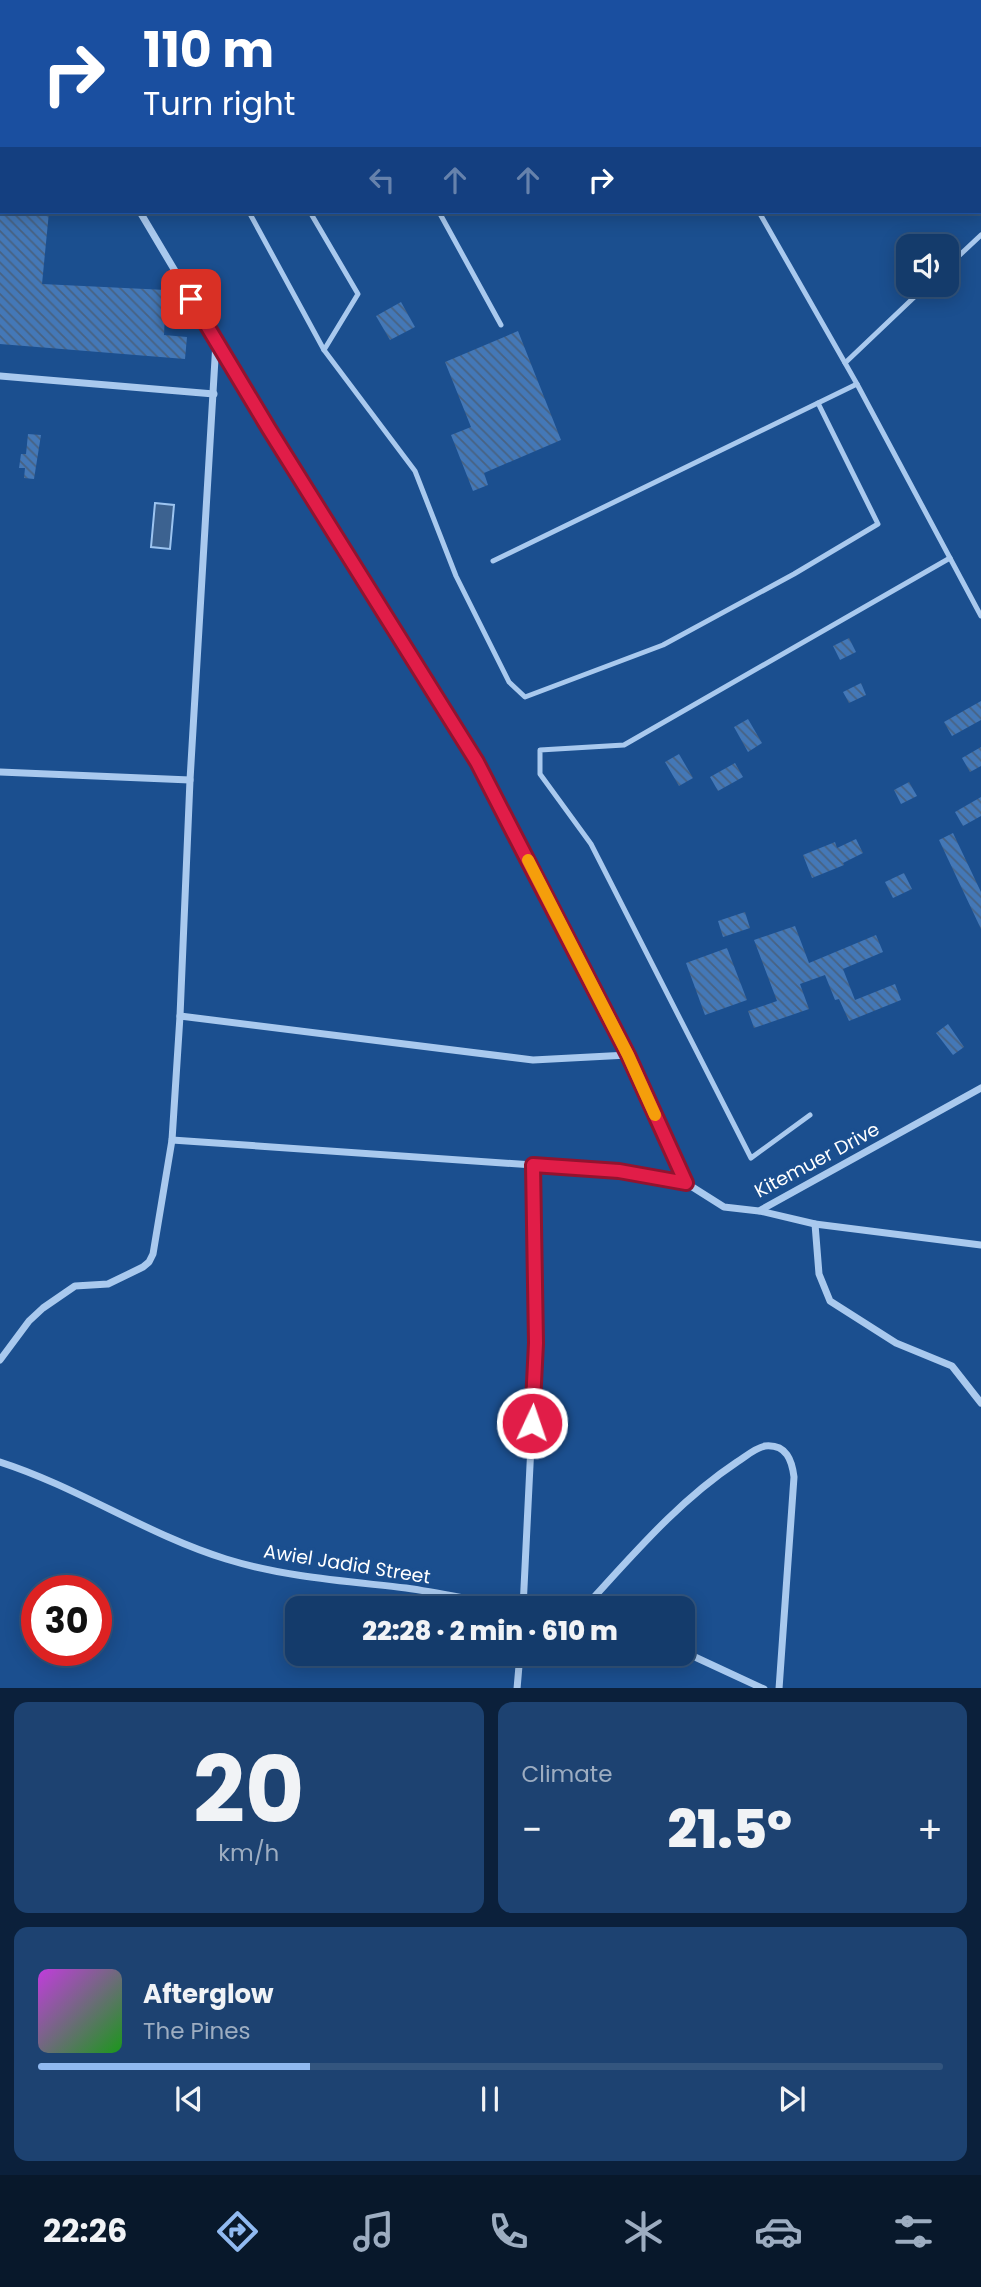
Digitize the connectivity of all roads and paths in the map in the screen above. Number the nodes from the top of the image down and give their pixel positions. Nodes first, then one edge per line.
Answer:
1 (141, 214) edge
2 (250, 214) edge
3 (311, 214) edge
4 (440, 214) edge
5 (760, 214) edge
6 (981, 235) edge
7 (959, 256) edge
8 (914, 297) edge
9 (501, 325) dead end
10 (216, 341) junction
11 (324, 349) junction
12 (845, 363) junction
13 (0, 376) edge
14 (858, 384) junction
15 (214, 394) junction
16 (818, 403) junction
17 (950, 558) junction
18 (493, 561) dead end
19 (981, 616) edge
20 (0, 772) edge
21 (190, 780) junction
22 (180, 1016) junction
23 (628, 1055) junction
24 (981, 1088) edge
25 (810, 1115) dead end
26 (172, 1140) junction
27 (533, 1165) junction
28 (686, 1183) junction
29 (759, 1211) junction
30 (815, 1224) junction
31 (981, 1245) edge
32 (0, 1360) edge
33 (981, 1403) edge
34 (0, 1462) edge
35 (452, 1596) edge
36 (524, 1596) edge
37 (593, 1596) edge
38 (695, 1657) edge
39 (519, 1666) edge
40 (517, 1688) edge
41 (762, 1688) edge
42 (779, 1688) edge

1 - 10 street
2 - 11 lane
3 - 11 lane
4 - 9 lane
5 - 12 lane
6 - 7 lane
8 - 12 lane
10 - 15 street
10 - 23 street
11 - 16 lane
12 - 14 lane
13 - 15 street
14 - 16 lane
14 - 17 lane
15 - 21 street
16 - 18 lane
17 - 19 lane
17 - 25 lane
20 - 21 street
21 - 22 street
22 - 23 street
22 - 26 street
23 - 28 street
24 - 29 street, Kitemuer Drive
26 - 27 street
26 - 32 street
27 - 28 street
27 - 36 street
28 - 29 street, Kitemuer Drive
29 - 30 street
30 - 31 street
30 - 33 street
34 - 35 street, Awiel Jadid Street
37 - 42 street
38 - 41 street
39 - 40 street

